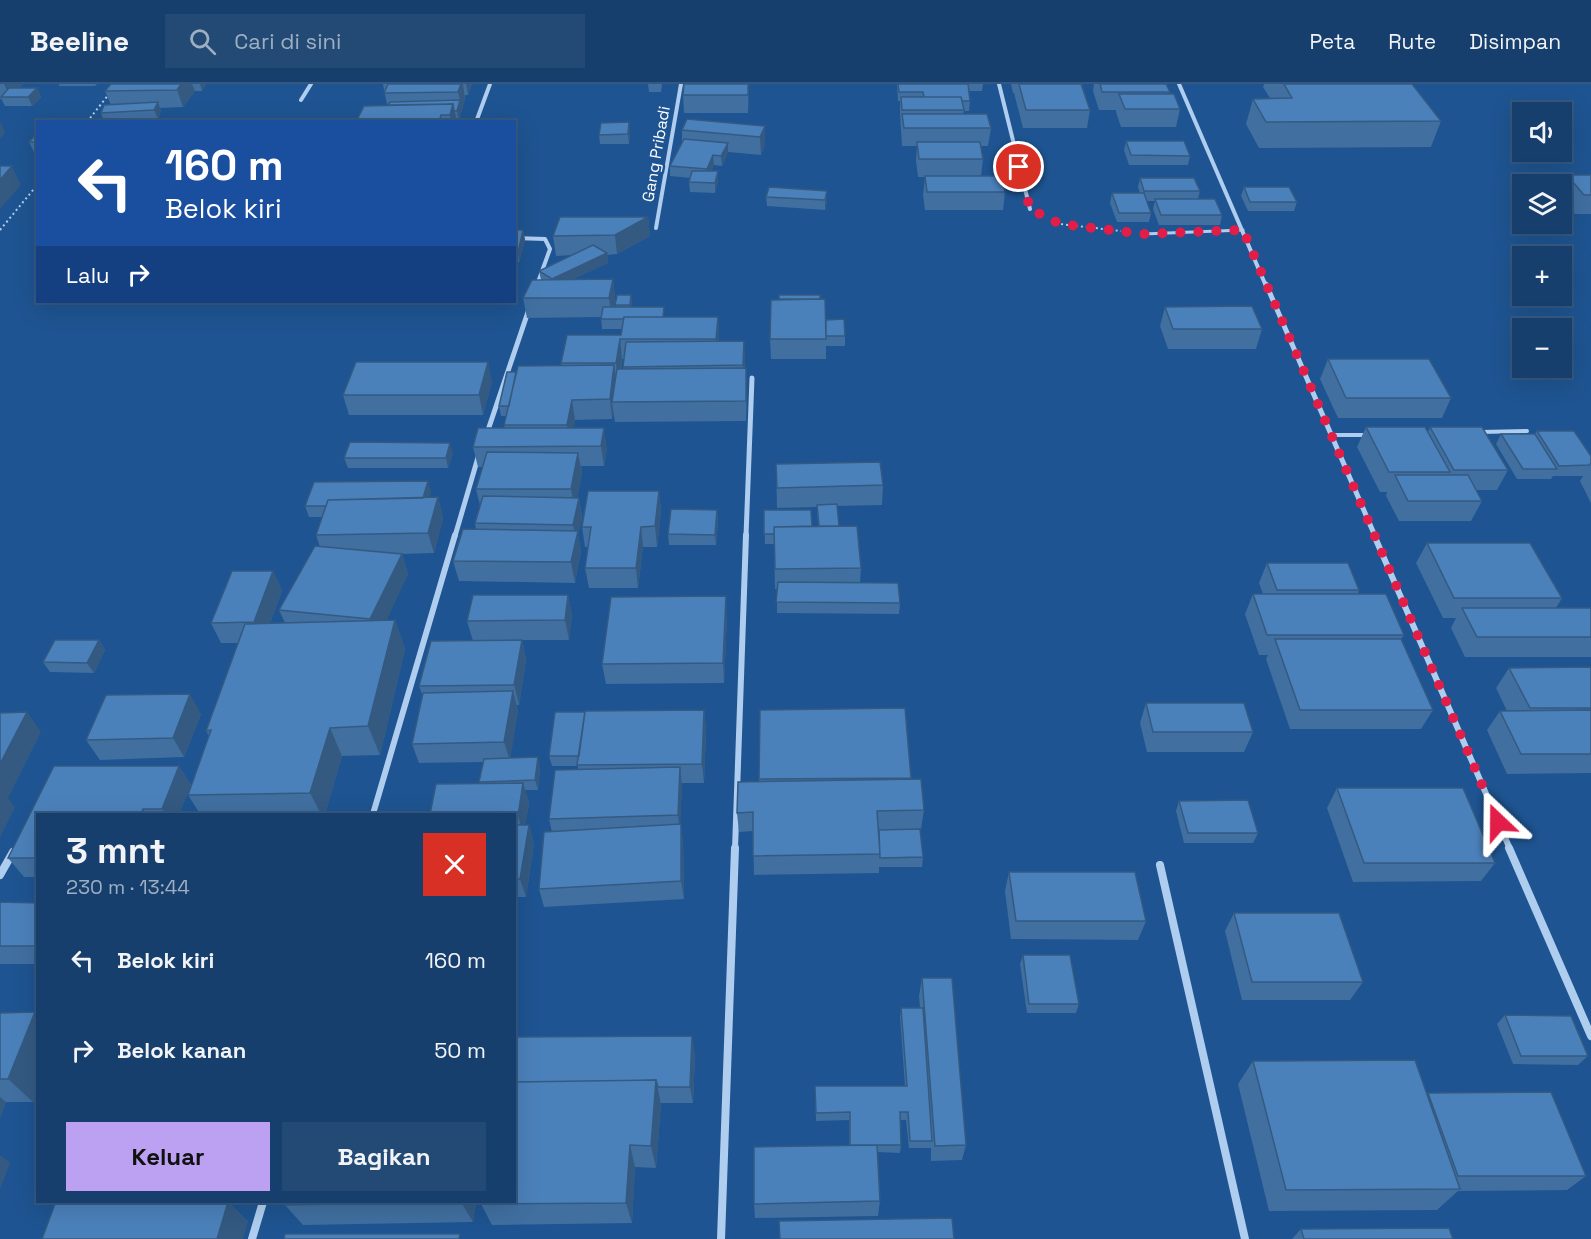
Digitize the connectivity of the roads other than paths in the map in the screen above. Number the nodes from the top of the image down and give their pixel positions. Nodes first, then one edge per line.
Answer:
1 (311, 84) edge
2 (490, 84) edge
3 (681, 84) edge
4 (999, 84) edge
5 (1179, 84) edge
6 (301, 100) dead end
7 (477, 120) edge
8 (1030, 209) road end
9 (656, 228) dead end
10 (1243, 230) junction
11 (1143, 234) road end
12 (516, 238) edge
13 (536, 288) edge
14 (532, 298) edge
15 (752, 378) dead end
16 (1527, 431) edge
17 (1469, 432) edge
18 (1377, 434) edge
19 (1331, 435) junction
20 (484, 439) edge
21 (481, 450) edge
22 (373, 813) edge
23 (16, 845) edge
24 (1160, 865) dead end
25 (0, 875) edge
26 (1591, 1036) edge
27 (263, 1203) edge
28 (252, 1239) edge
29 (721, 1239) edge
30 (1245, 1239) edge

1 - 6 street
2 - 7 street
3 - 9 street, Gang Pribadi
4 - 8 street
5 - 10 street
10 - 11 lane
10 - 19 street
12 - 13 street
14 - 20 street
15 - 29 street
16 - 17 lane
18 - 19 lane
19 - 26 street
21 - 22 street
23 - 25 street
24 - 30 street
27 - 28 street

